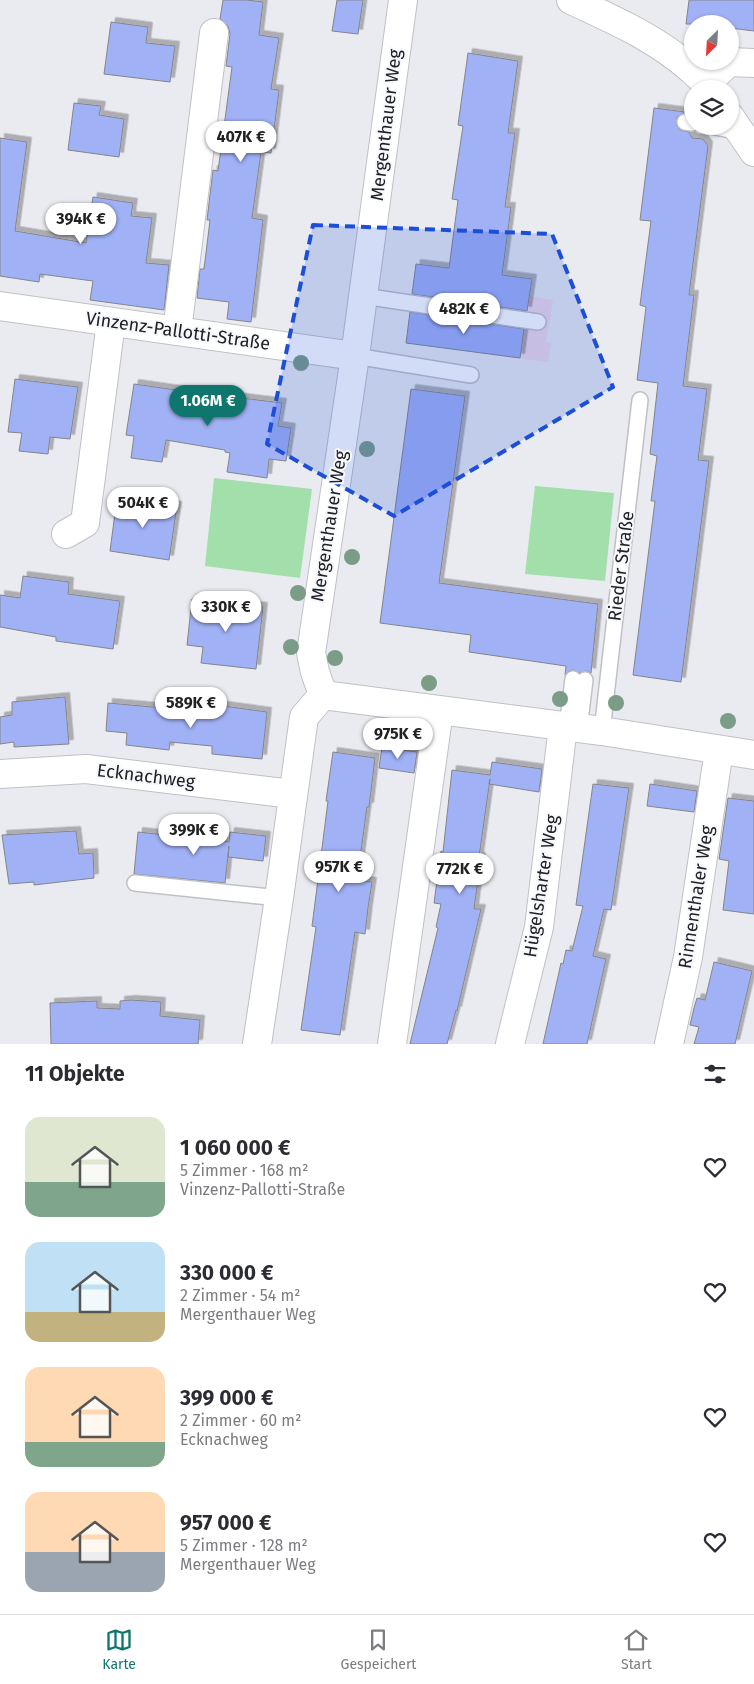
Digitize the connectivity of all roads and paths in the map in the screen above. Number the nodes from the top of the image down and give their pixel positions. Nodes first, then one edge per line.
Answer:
1 (402, 0) edge
2 (571, 0) edge
3 (214, 33) dead end
4 (754, 63) edge
5 (702, 80) edge
6 (714, 80) edge
7 (363, 296) junction
8 (0, 306) edge
9 (111, 322) junction
10 (538, 322) dead end
11 (177, 331) junction
12 (356, 356) junction
13 (471, 375) dead end
14 (640, 400) dead end
15 (66, 534) dead end
16 (579, 679) dead end
17 (323, 696) junction
18 (439, 710) junction
19 (578, 728) junction
20 (753, 749) edge
21 (719, 750) junction
22 (0, 774) edge
23 (292, 794) junction
24 (135, 883) dead end
25 (279, 898) junction
26 (257, 1044) edge
27 (392, 1044) edge
28 (510, 1044) edge
29 (669, 1044) edge

1 - 7 street, Mergenthauer Weg
2 - 5 street
3 - 11 street
4 - 6 street
7 - 10 lane
7 - 12 street, Mergenthauer Weg
8 - 9 street, Vinzenz-Pallotti-Straße
9 - 11 street, Vinzenz-Pallotti-Straße
9 - 15 street
11 - 12 street, Vinzenz-Pallotti-Straße
12 - 13 lane
12 - 17 street, Mergenthauer Weg
14 - 19 lane, Rieder Straße
16 - 19 lane
17 - 18 street
17 - 23 street
18 - 19 street
18 - 27 street
19 - 21 street
19 - 28 street, Hügelsharter Weg
20 - 21 street
21 - 29 street, Rinnenthaler Weg
22 - 23 street, Ecknachweg
23 - 25 street
24 - 25 lane
25 - 26 street

